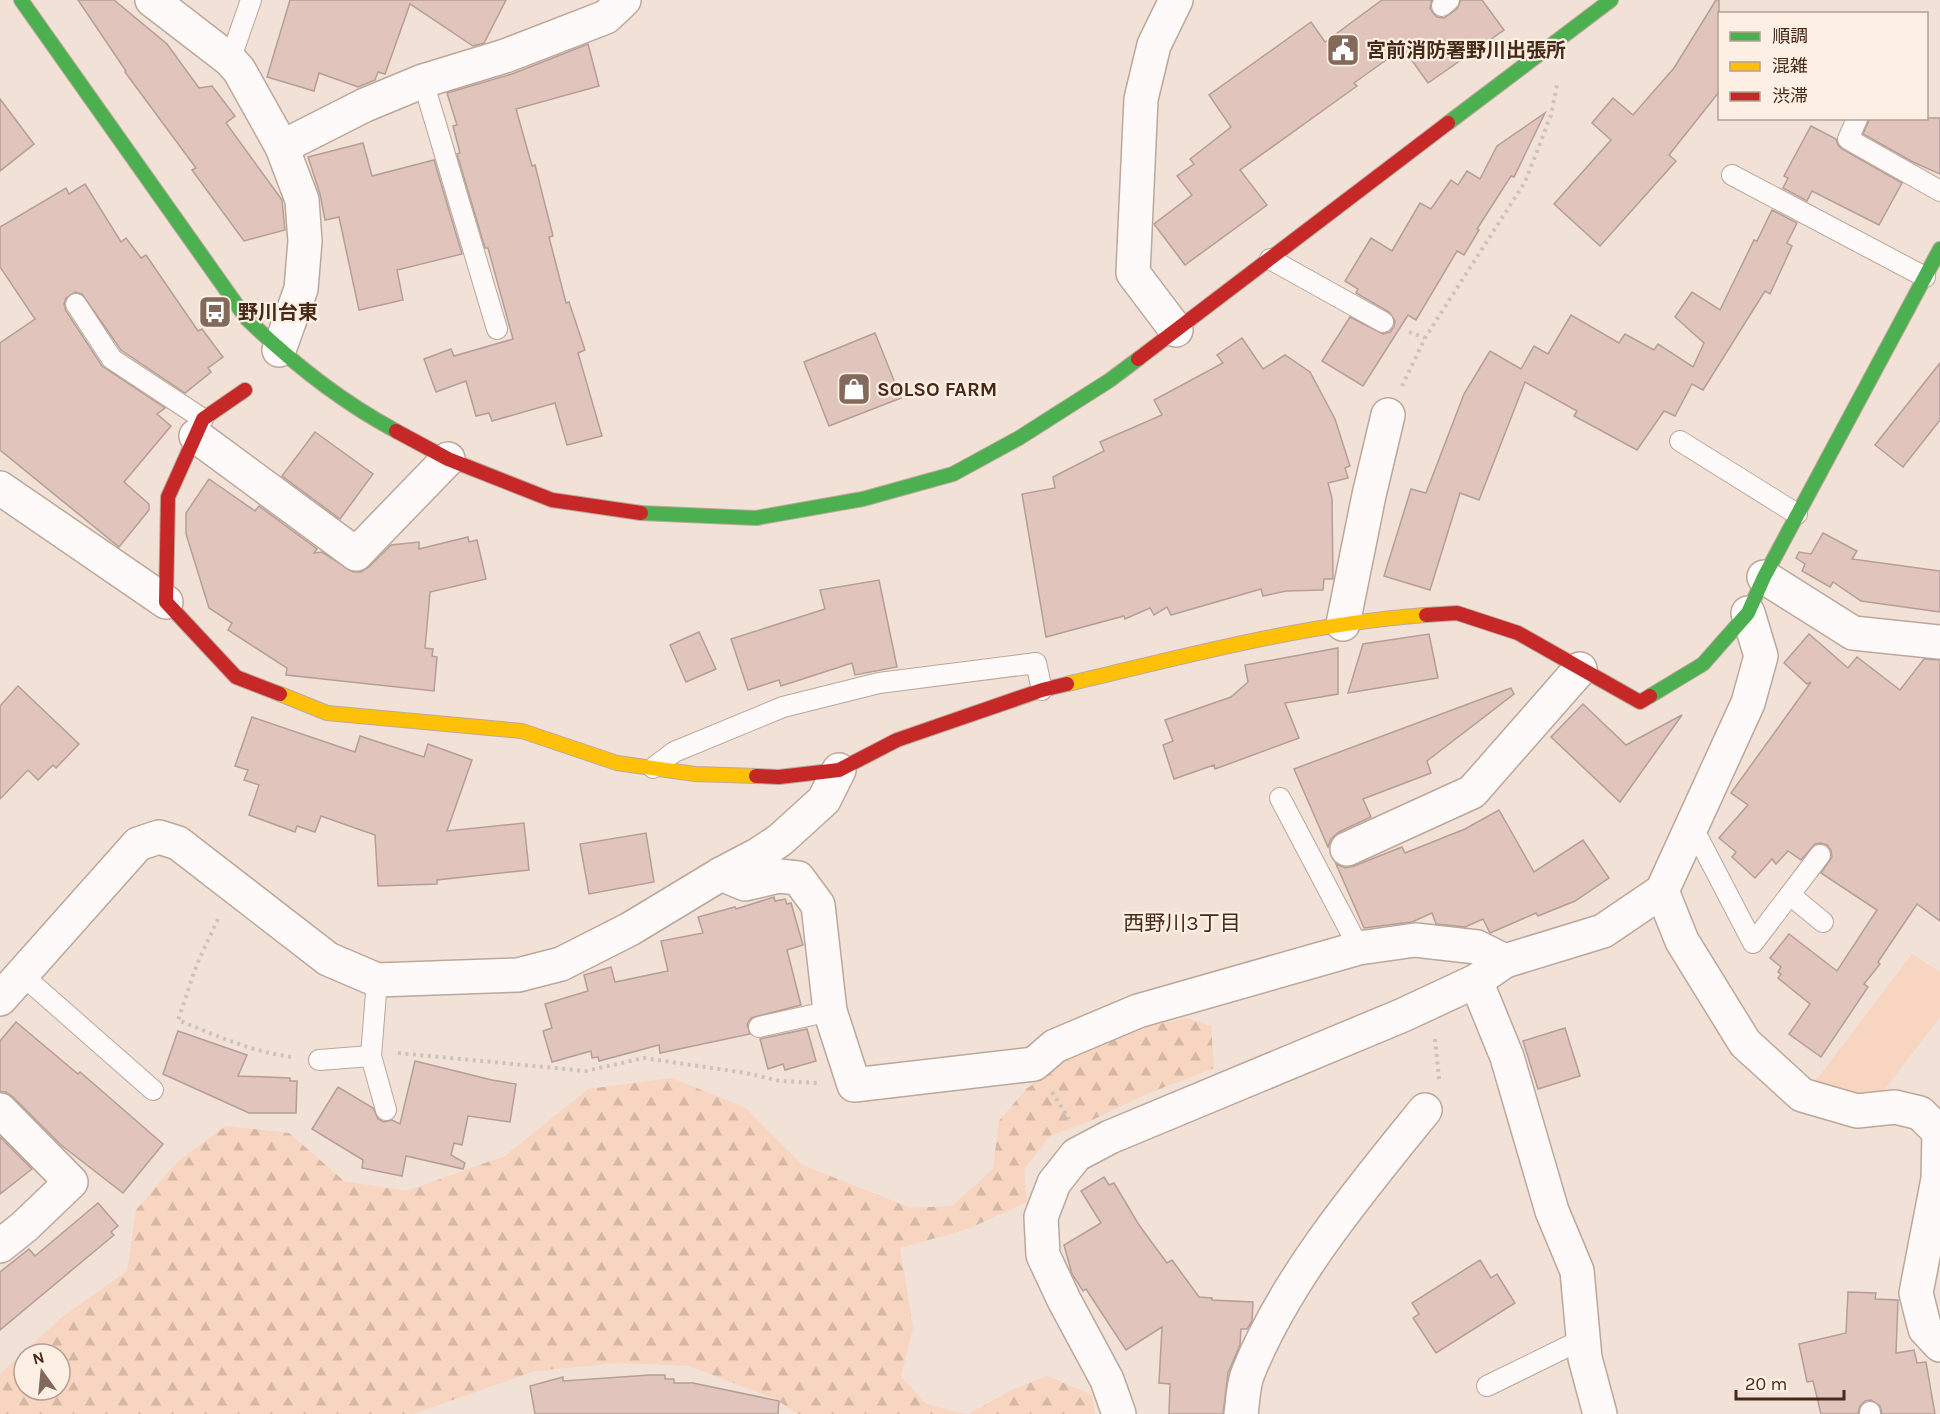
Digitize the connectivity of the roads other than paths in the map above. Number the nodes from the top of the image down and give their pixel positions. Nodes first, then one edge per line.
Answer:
1 (21, 0) edge
2 (152, 0) edge
3 (251, 0) edge
4 (624, 0) edge
5 (1176, 0) edge
6 (1610, 0) edge
7 (230, 60) junction
8 (423, 81) junction
9 (1857, 120) edge
10 (282, 147) junction
11 (1732, 175) dead end
12 (1940, 191) edge
13 (1940, 249) edge
14 (1270, 258) junction
15 (1925, 277) junction
16 (76, 304) dead end
17 (1383, 322) dead end
18 (497, 329) dead end
19 (1176, 330) junction
20 (279, 350) junction
21 (245, 390) dead end
22 (1388, 416) road end
23 (199, 428) junction
24 (1680, 441) dead end
25 (448, 459) junction
26 (0, 488) edge
27 (1797, 514) junction
28 (1764, 578) junction
29 (166, 602) junction
30 (1748, 613) junction
31 (1343, 624) junction
32 (1940, 642) edge
33 (1580, 669) junction
34 (1042, 690) junction
35 (652, 768) junction
36 (839, 770) junction
37 (1280, 798) dead end
38 (1692, 826) junction
39 (1347, 849) dead end
40 (1820, 855) dead end
41 (721, 874) junction
42 (1662, 891) junction
43 (1790, 895) junction
44 (1823, 922) dead end
45 (1359, 948) junction
46 (1505, 961) junction
47 (377, 980) junction
48 (1476, 981) junction
49 (10, 986) edge
50 (830, 1011) junction
51 (759, 1027) dead end
52 (371, 1056) junction
53 (319, 1060) road end
54 (153, 1090) dead end
55 (0, 1110) edge
56 (386, 1110) dead end
57 (1425, 1110) road end
58 (0, 1246) edge
59 (1583, 1339) junction
60 (1940, 1346) edge
61 (1487, 1386) dead end
62 (1119, 1414) edge
63 (1241, 1414) edge
64 (1600, 1414) edge

1 - 20 street
2 - 7 street
3 - 7 lane
4 - 8 street
5 - 19 street
6 - 14 street
7 - 10 street
8 - 10 street
8 - 18 lane
9 - 12 lane
10 - 20 street
11 - 15 lane
13 - 15 street
14 - 17 lane
14 - 19 street
15 - 27 street
16 - 23 lane
19 - 25 street
20 - 25 street
21 - 23 street
22 - 31 street
23 - 25 street
23 - 29 street
24 - 27 lane
26 - 29 street
27 - 28 street
28 - 30 street
28 - 32 street
29 - 35 street
30 - 33 street
30 - 38 street
31 - 33 street
31 - 34 street
33 - 39 street
34 - 35 lane
34 - 36 street
35 - 36 street
36 - 41 street
37 - 45 lane
38 - 42 street
38 - 43 lane
40 - 43 lane
41 - 47 street
41 - 50 street
42 - 46 street
42 - 60 street
43 - 44 lane
45 - 46 street
45 - 50 street
46 - 48 street
47 - 49 street
47 - 52 lane
48 - 59 street
48 - 62 street
49 - 54 lane
50 - 51 lane
52 - 53 lane
52 - 56 lane
55 - 58 street
57 - 63 street
59 - 61 lane
59 - 64 street

